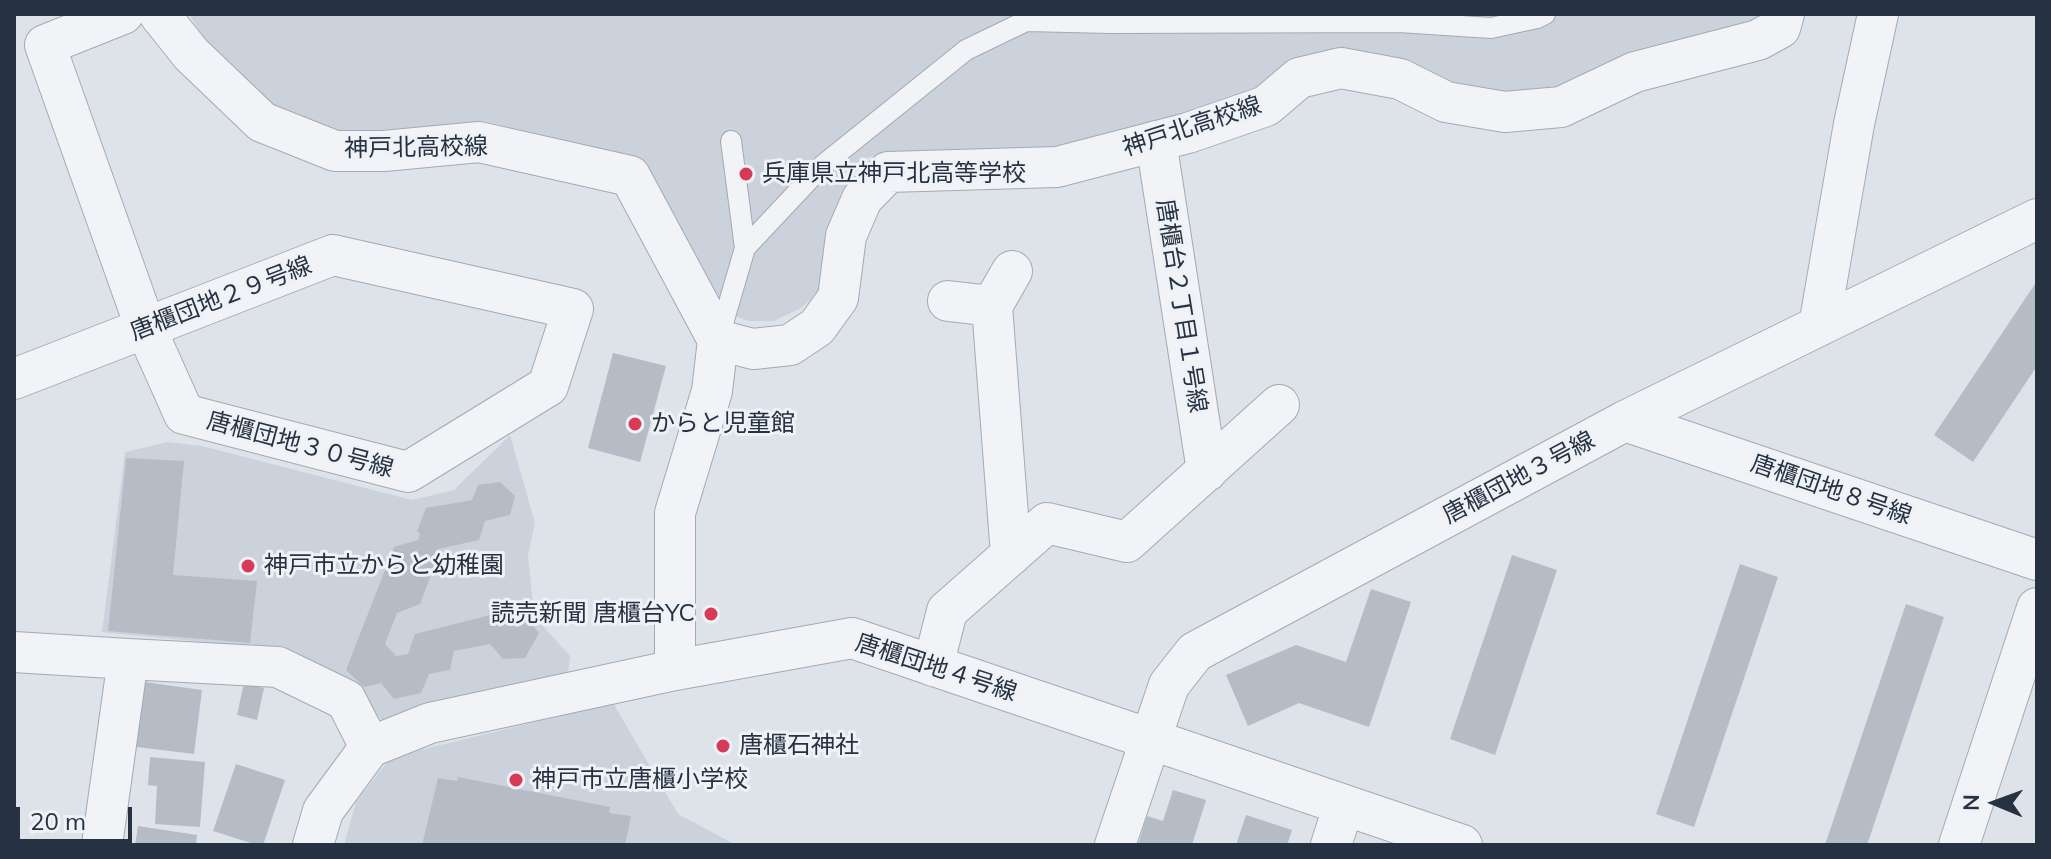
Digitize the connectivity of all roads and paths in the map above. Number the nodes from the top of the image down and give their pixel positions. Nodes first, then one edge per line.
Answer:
1 (123, 14) edge
2 (159, 14) edge
3 (1545, 14) edge
4 (1784, 14) edge
5 (1878, 14) edge
6 (29, 42) edge
7 (731, 141) dead end
8 (1156, 141) junction
9 (2037, 219) edge
10 (745, 248) junction
11 (1012, 271) dead end
12 (948, 301) dead end
13 (992, 306) junction
14 (573, 309) joint
15 (1819, 326) junction
16 (146, 329) junction
17 (718, 340) junction
18 (14, 379) edge
19 (1279, 405) dead end
20 (1625, 421) junction
21 (1207, 471) junction
22 (1011, 555) junction
23 (2037, 560) edge
24 (2037, 608) edge
25 (14, 652) edge
26 (128, 659) junction
27 (933, 666) junction
28 (675, 670) junction
29 (1150, 740) junction
30 (370, 747) junction
31 (1344, 805) junction
32 (102, 845) edge
33 (313, 845) edge
34 (1115, 845) edge
35 (1331, 845) edge
36 (1462, 845) edge
37 (1959, 845) edge

1 - 6 street
2 - 17 street, 神戸北高校線
3 - 10 lane
4 - 8 street, 神戸北高校線
5 - 15 street
6 - 16 street
7 - 10 lane
8 - 17 street, 神戸北高校線
8 - 21 street, 唐櫃台２丁目１号線
9 - 15 street, 唐櫃団地３号線
10 - 17 lane
11 - 13 street
12 - 13 street
13 - 22 street
14 - 16 street, 唐櫃団地２９号線
14 - 16 street, 唐櫃団地３０号線
15 - 20 street, 唐櫃団地３号線
16 - 18 street, 唐櫃団地２９号線
17 - 28 street
19 - 21 street
20 - 23 street, 唐櫃団地８号線
20 - 29 street, 唐櫃団地３号線
21 - 22 street
22 - 27 street
24 - 37 street
25 - 26 street
26 - 30 street
26 - 32 street
27 - 28 street, 唐櫃団地４号線
27 - 29 street, 唐櫃団地４号線
28 - 30 street, 唐櫃団地４号線
29 - 31 street, 唐櫃団地４号線
29 - 34 street, 唐櫃団地３号線
30 - 33 street
31 - 35 street
31 - 36 street, 唐櫃団地４号線

